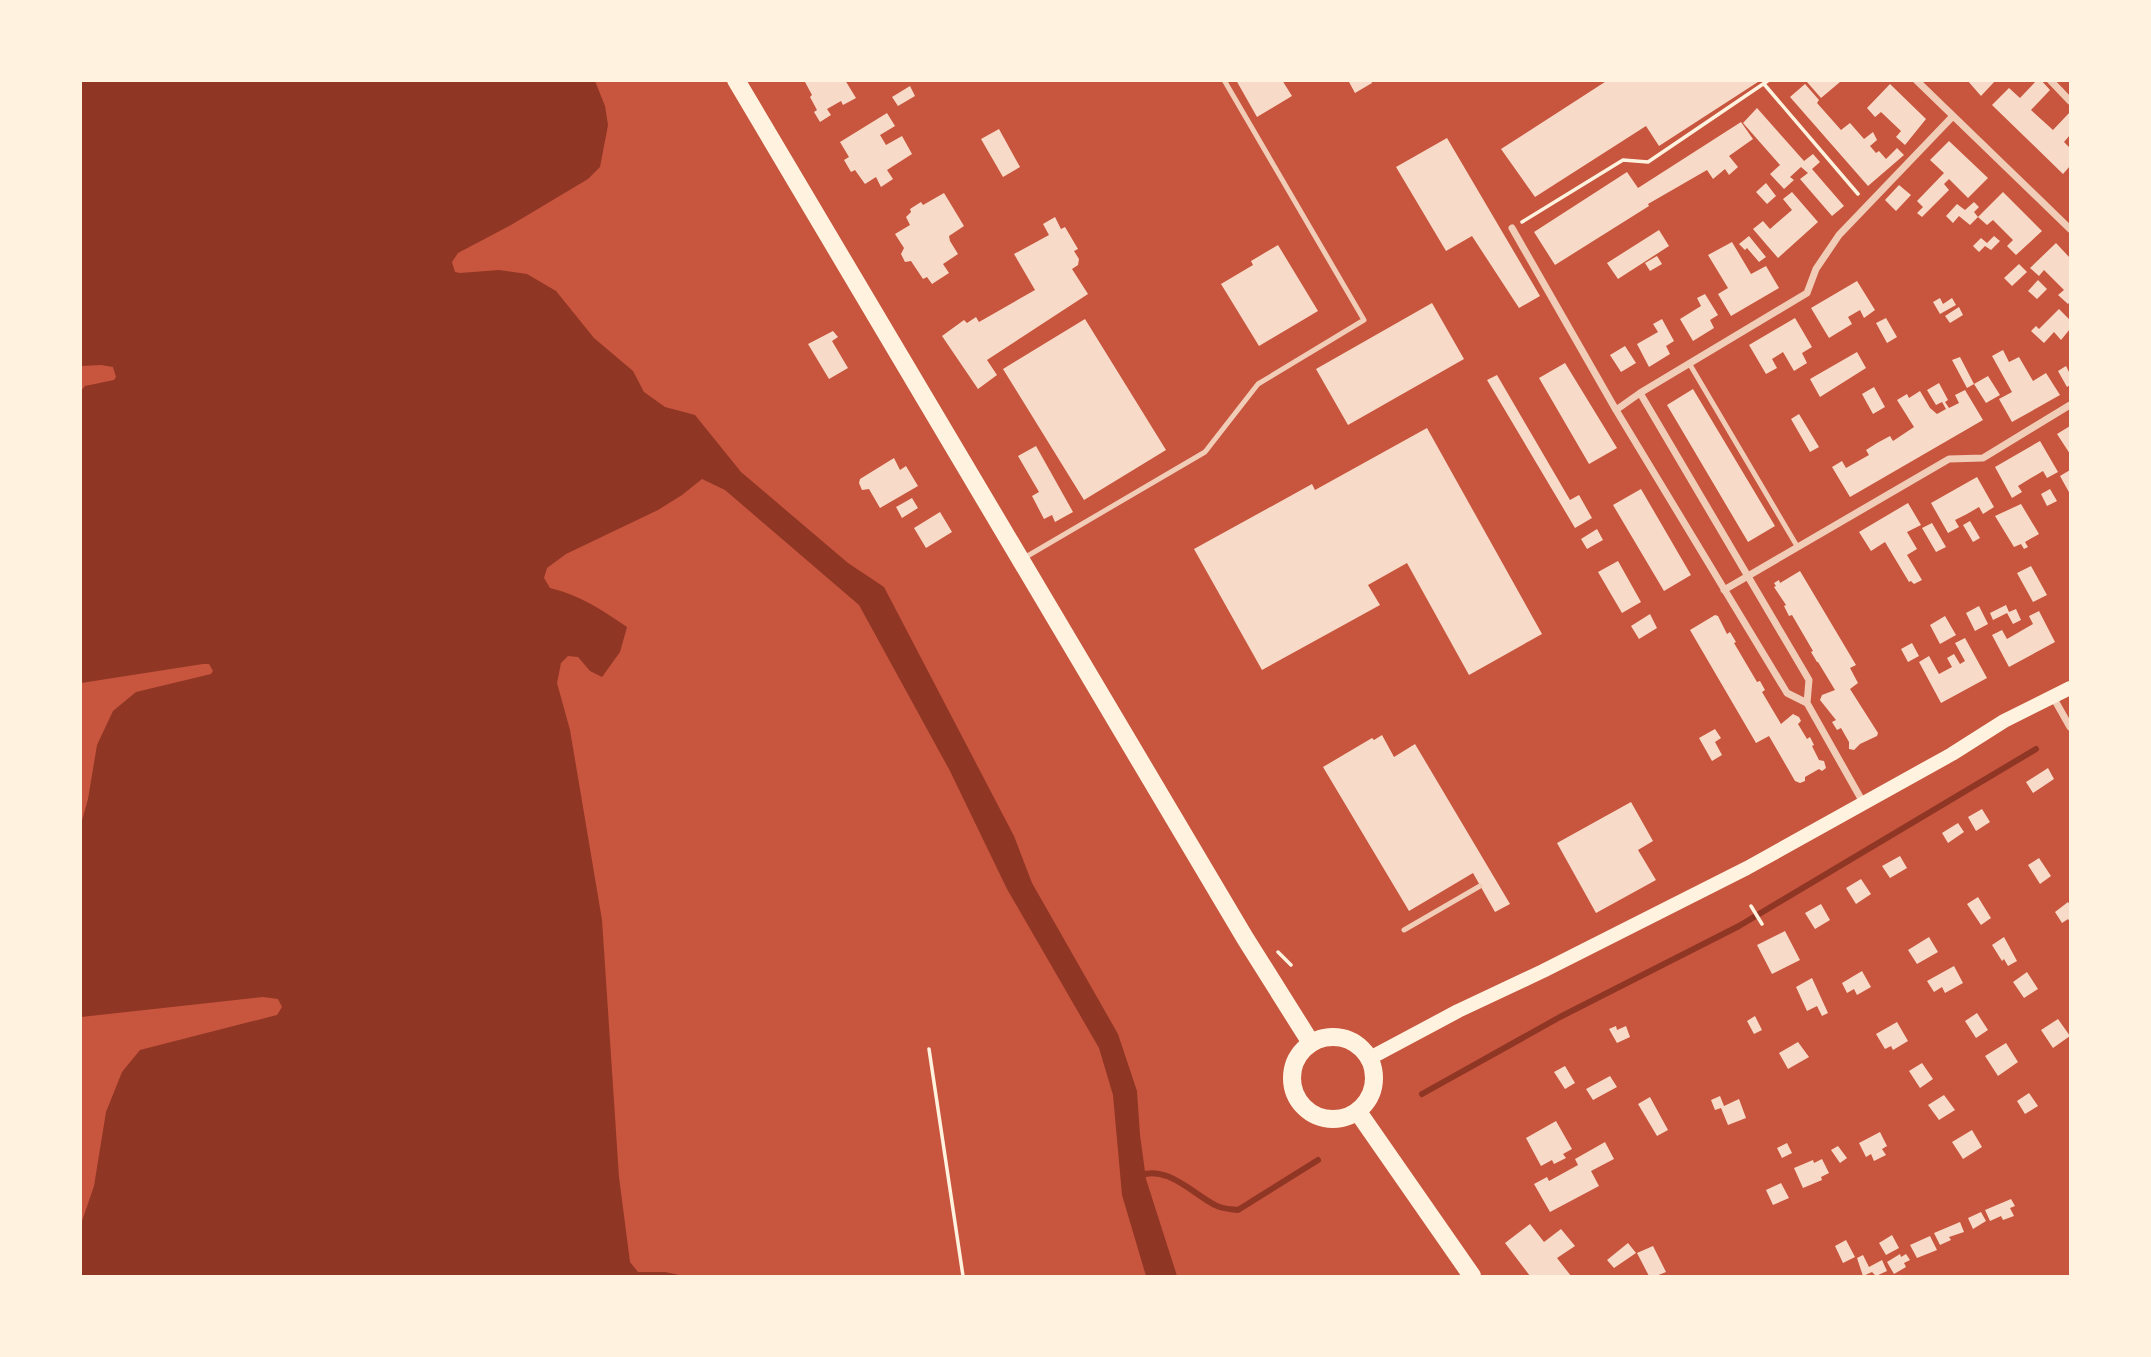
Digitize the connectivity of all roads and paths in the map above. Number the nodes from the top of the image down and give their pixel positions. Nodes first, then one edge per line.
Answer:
1 (736, 80) edge
2 (1224, 80) edge
3 (1769, 80) edge
4 (1916, 80) edge
5 (2050, 80) edge
6 (1764, 84) junction
7 (2070, 101) edge
8 (1953, 116) junction
9 (1868, 205) junction
10 (1512, 229) joint
11 (2070, 229) edge
12 (1689, 363) junction
13 (1640, 393) junction
14 (2070, 405) edge
15 (1616, 410) junction
16 (1797, 545) junction
17 (1021, 560) junction
18 (1748, 575) junction
19 (1724, 590) junction
20 (2070, 688) edge
21 (2053, 697) junction
22 (1807, 703) junction
23 (2070, 727) edge
24 (1864, 804) junction
25 (1480, 886) dead end
26 (1751, 906) dead end
27 (1762, 923) dead end
28 (1404, 930) dead end
29 (1311, 1043) junction
30 (929, 1049) dead end
31 (1370, 1058) junction
32 (1358, 1112) junction
33 (962, 1276) edge
34 (1472, 1276) edge

1 - 17 main road
2 - 17 lane
3 - 6 path
4 - 8 street
5 - 7 street
6 - 9 path
6 - 10 path
8 - 9 street
8 - 11 street
9 - 12 street
10 - 15 street
12 - 13 street
12 - 16 lane
13 - 15 street
13 - 18 street
14 - 16 street
15 - 19 street
16 - 18 street
17 - 29 main road
18 - 19 street
18 - 22 street
19 - 22 street
20 - 21 main road
21 - 23 street
21 - 24 main road
22 - 24 street
24 - 31 main road
25 - 28 lane
26 - 27 path
29 - 31 main road
29 - 32 main road
30 - 33 path
31 - 32 main road
32 - 34 main road

